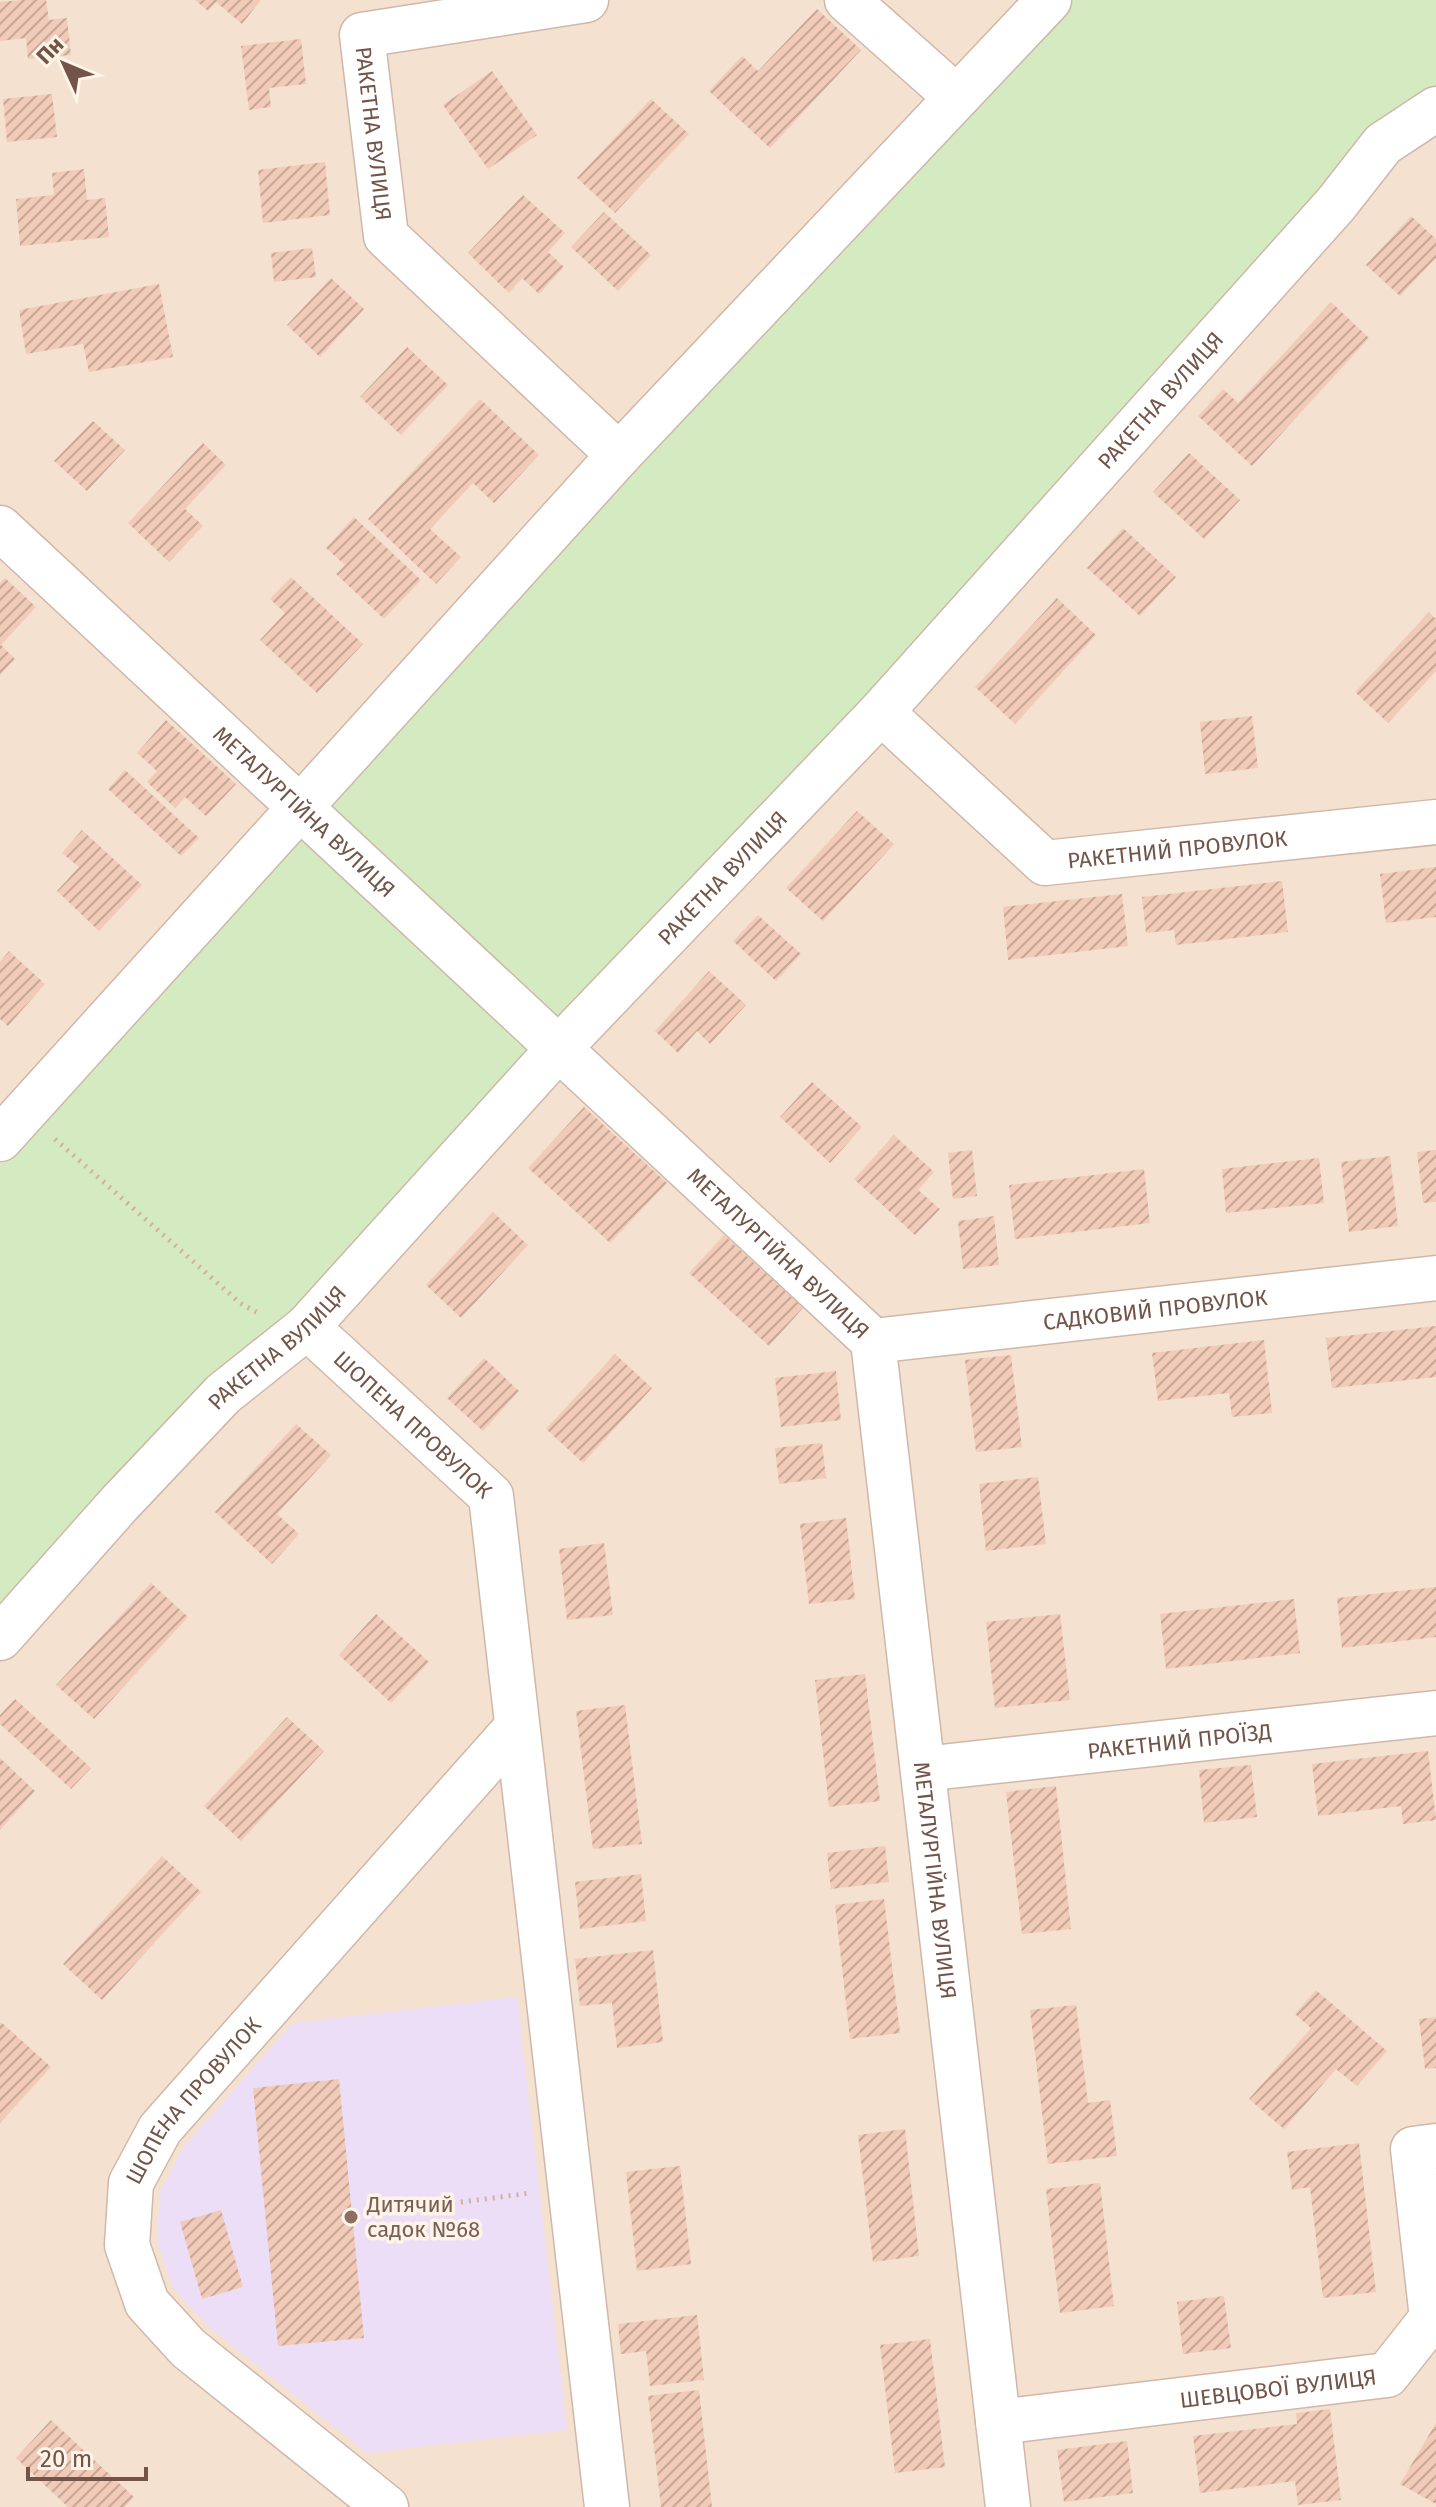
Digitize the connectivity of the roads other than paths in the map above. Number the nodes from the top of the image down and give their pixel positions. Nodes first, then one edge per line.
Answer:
1 (586, 0) edge
2 (847, 0) edge
3 (1049, 0) edge
4 (955, 96) junction
5 (1436, 109) edge
6 (619, 455) junction
7 (0, 528) edge
8 (881, 712) junction
9 (301, 808) junction
10 (1436, 822) edge
11 (559, 1048) junction
12 (8, 1114) edge
13 (1436, 1278) edge
14 (307, 1327) junction
15 (873, 1341) junction
16 (0, 1638) edge
17 (1436, 1713) edge
18 (517, 1727) junction
19 (923, 1769) junction
20 (1436, 2146) edge
21 (998, 2422) junction
22 (386, 2507) edge
23 (607, 2507) edge
24 (1008, 2507) edge

1 - 6 street, РАКЕТНА ВУЛИЦЯ
2 - 4 street
3 - 4 street
4 - 6 street
5 - 8 street, РАКЕТНА ВУЛИЦЯ
6 - 9 street
7 - 9 street, МЕТАЛУРГІЙНА ВУЛИЦЯ
8 - 10 street, РАКЕТНИЙ ПРОВУЛОК
8 - 11 street, РАКЕТНА ВУЛИЦЯ
9 - 11 street, МЕТАЛУРГІЙНА ВУЛИЦЯ
9 - 12 street
11 - 14 street, РАКЕТНА ВУЛИЦЯ
11 - 15 street, МЕТАЛУРГІЙНА ВУЛИЦЯ
13 - 15 street, САДКОВИЙ ПРОВУЛОК
14 - 16 street, РАКЕТНА ВУЛИЦЯ
14 - 18 street, ШОПЕНА ПРОВУЛОК
15 - 19 street, МЕТАЛУРГІЙНА ВУЛИЦЯ
17 - 19 street, РАКЕТНИЙ ПРОЇЗД
18 - 22 street, ШОПЕНА ПРОВУЛОК
18 - 23 street, ШОПЕНА ПРОВУЛОК
19 - 21 street, МЕТАЛУРГІЙНА ВУЛИЦЯ
20 - 21 street, ШЕВЦОВОЇ ВУЛИЦЯ
21 - 24 street, МЕТАЛУРГІЙНА ВУЛИЦЯ

